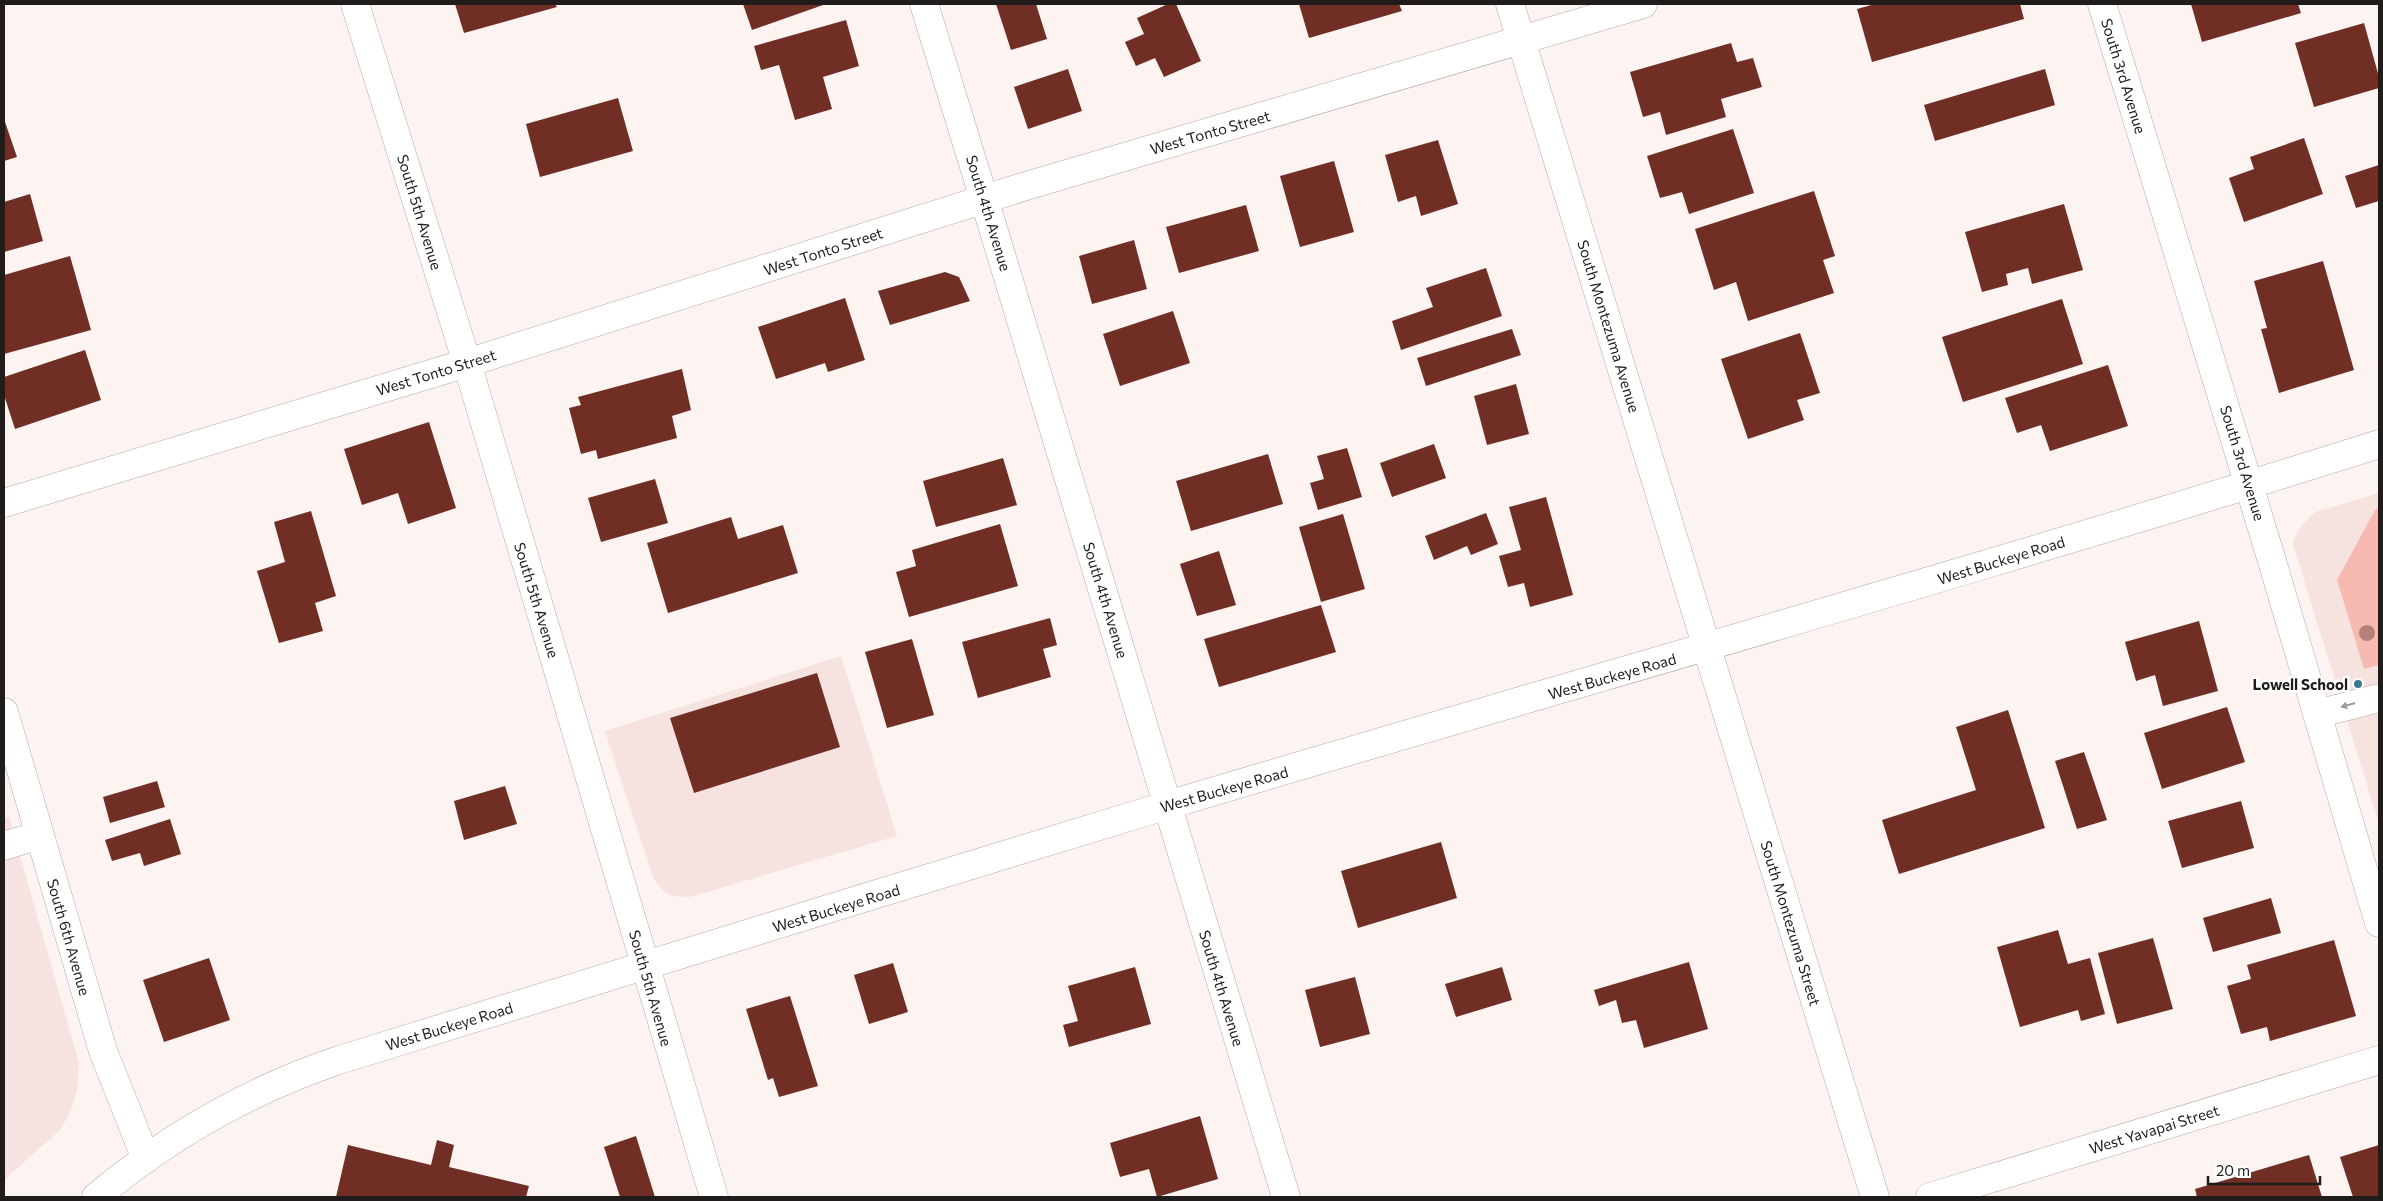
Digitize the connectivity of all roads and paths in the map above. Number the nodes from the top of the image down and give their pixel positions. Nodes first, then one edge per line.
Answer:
1 (355, 4) edge
2 (924, 4) edge
3 (1510, 4) edge
4 (1643, 4) edge
5 (2102, 4) edge
6 (1521, 40) junction
7 (985, 199) junction
8 (467, 363) junction
9 (2379, 444) edge
10 (2249, 486) junction
11 (4, 503) edge
12 (1707, 648) junction
13 (2379, 698) edge
14 (4, 712) edge
15 (2317, 714) junction
16 (1167, 806) junction
17 (39, 835) junction
18 (4, 846) edge
19 (2379, 923) edge
20 (645, 967) junction
21 (2379, 1060) edge
22 (146, 1159) junction
23 (96, 1197) edge
24 (714, 1197) edge
25 (1286, 1197) edge
26 (1875, 1197) edge
27 (1930, 1197) edge

1 - 8 street, South 5th Avenue
2 - 7 street, South 4th Avenue
3 - 6 street, South Montezuma Avenue
4 - 6 street, West Tonto Street
5 - 10 street, South 3rd Avenue
6 - 7 street, West Tonto Street
6 - 12 street, South Montezuma Avenue
7 - 8 street, West Tonto Street
7 - 16 street, South 4th Avenue
8 - 11 street, West Tonto Street
8 - 20 street, South 5th Avenue
9 - 10 street, West Buckeye Road
10 - 12 street, West Buckeye Road
10 - 15 street, South 3rd Avenue
12 - 16 street, West Buckeye Road
12 - 26 street, South Montezuma Street
13 -> 15 street
14 - 17 street, South 6th Avenue
15 - 19 street, South 3rd Avenue
16 - 20 street, West Buckeye Road
16 - 25 street, South 4th Avenue
17 - 18 street
17 - 22 street, South 6th Avenue
20 - 22 street, West Buckeye Road
20 - 24 street, South 5th Avenue
21 - 27 street, West Yavapai Street
22 - 23 street, West Buckeye Road

